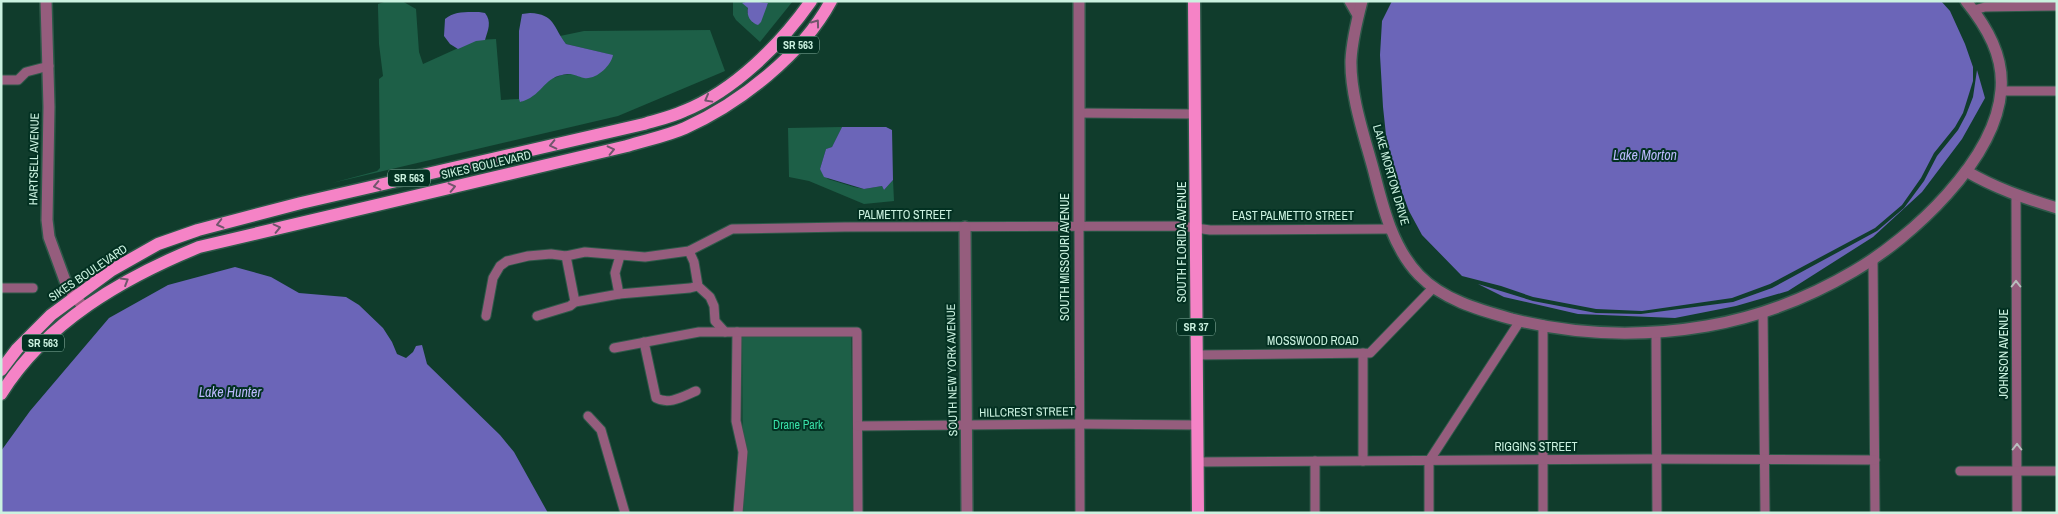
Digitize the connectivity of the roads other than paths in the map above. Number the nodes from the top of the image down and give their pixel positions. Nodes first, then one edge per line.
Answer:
1 (46, 1) edge
2 (812, 1) edge
3 (817, 1) edge
4 (831, 1) edge
5 (1078, 1) edge
6 (1194, 1) edge
7 (1350, 1) edge
8 (1362, 1) edge
9 (1970, 6) edge
10 (2057, 6) edge
11 (1358, 14) junction
12 (758, 61) junction
13 (48, 66) junction
14 (771, 72) junction
15 (1, 80) edge
16 (2001, 91) junction
17 (2057, 91) edge
18 (712, 113) junction
19 (1079, 113) junction
20 (1195, 114) junction
21 (1966, 171) junction
22 (2016, 196) junction
23 (2057, 208) edge
24 (965, 227) junction
25 (1079, 228) junction
26 (1195, 229) junction
27 (1391, 229) junction
28 (689, 251) junction
29 (566, 256) junction
30 (620, 256) junction
31 (1873, 259) junction
32 (698, 286) junction
33 (1, 288) edge
34 (33, 288) dead end
35 (1433, 288) junction
36 (619, 294) junction
37 (75, 297) junction
38 (575, 302) junction
39 (84, 308) junction
40 (1763, 312) junction
41 (486, 316) dead end
42 (537, 316) dead end
43 (1520, 321) junction
44 (1543, 325) junction
45 (725, 332) junction
46 (737, 332) junction
47 (1656, 332) junction
48 (644, 342) junction
49 (614, 348) dead end
50 (1363, 353) junction
51 (1196, 355) junction
52 (1, 370) edge
53 (696, 391) dead end
54 (1, 394) edge
55 (588, 416) dead end
56 (1079, 424) junction
57 (1197, 424) junction
58 (858, 426) junction
59 (967, 426) junction
60 (1657, 459) junction
61 (1543, 460) junction
62 (1765, 460) junction
63 (1874, 460) junction
64 (1315, 461) junction
65 (1363, 461) junction
66 (1429, 461) junction
67 (1198, 462) junction
68 (1960, 471) dead end
69 (2017, 471) junction
70 (2057, 471) edge
71 (625, 513) edge
72 (738, 513) edge
73 (858, 513) edge
74 (967, 513) edge
75 (1080, 513) edge
76 (1198, 513) edge
77 (1315, 513) edge
78 (1429, 513) edge
79 (1544, 513) edge
80 (1657, 513) edge
81 (1765, 513) edge
82 (1875, 513) edge
83 (2017, 513) edge

1 - 13 street, HARTSELL AVENUE
2 - 12 main road, SIKES BOULEVARD / SR 563
3 - 14 main road
14 -> 4 main road, SIKES BOULEVARD / SR 563
5 - 19 street, SOUTH MISSOURI AVENUE
6 - 20 main road, SOUTH FLORIDA AVENUE / SR 37
7 - 11 street
8 - 11 street, LAKE MORTON DRIVE
9 - 10 street
9 - 16 street, LAKE MORTON DRIVE
11 - 27 street, LAKE MORTON DRIVE
12 - 18 main road
12 -> 37 main road, SIKES BOULEVARD / SR 563
13 - 15 street
13 - 37 street, HARTSELL AVENUE
14 - 18 main road, SIKES BOULEVARD / SR 563
16 - 17 street
16 - 21 street, LAKE MORTON DRIVE
39 -> 18 main road, SIKES BOULEVARD / SR 563
19 - 20 street
19 - 25 street, SOUTH MISSOURI AVENUE
20 - 26 main road, SOUTH FLORIDA AVENUE / SR 37
21 - 22 street
21 - 31 street, LAKE MORTON DRIVE
22 - 23 street
69 -> 22 street, JOHNSON AVENUE
24 - 25 street, PALMETTO STREET
24 - 28 street, PALMETTO STREET
24 - 59 street, SOUTH NEW YORK AVENUE
25 - 26 street, PALMETTO STREET
25 - 56 street, SOUTH MISSOURI AVENUE
26 - 27 street, EAST PALMETTO STREET
26 - 51 main road, SOUTH FLORIDA AVENUE / SR 37
27 - 35 street, LAKE MORTON DRIVE
28 - 30 street
28 - 32 street
29 - 30 street
29 - 38 street
29 - 41 street
30 - 36 street
31 - 40 street, LAKE MORTON DRIVE
31 - 63 street
32 - 36 street
32 - 45 street
33 - 34 street
35 - 43 street, LAKE MORTON DRIVE
35 - 50 street, MOSSWOOD ROAD
36 - 38 street
37 - 39 street, HARTSELL AVENUE
37 - 52 main road, SIKES BOULEVARD / SR 563
38 - 42 street
39 - 54 main road, SIKES BOULEVARD / SR 563
40 - 47 street, LAKE MORTON DRIVE
40 - 62 street
43 - 44 street, LAKE MORTON DRIVE
43 - 66 street
44 - 47 street, LAKE MORTON DRIVE
44 - 61 street
45 - 46 street
45 - 48 street
46 - 58 street
46 - 72 street
47 - 60 street
48 - 49 street
48 - 53 street
50 - 51 street, MOSSWOOD ROAD
50 - 65 street
51 - 57 main road, SOUTH FLORIDA AVENUE / SR 37
55 - 71 street
56 - 57 street, HILLCREST STREET
56 - 59 street, HILLCREST STREET
56 - 75 street, SOUTH MISSOURI AVENUE
57 - 67 main road, SOUTH FLORIDA AVENUE / SR 37
58 - 59 street, HILLCREST STREET
58 - 73 street
59 - 74 street, SOUTH NEW YORK AVENUE
60 - 61 street, RIGGINS STREET
60 - 62 street, RIGGINS STREET
60 - 80 street
61 - 66 street, RIGGINS STREET
61 - 79 street
62 - 63 street, RIGGINS STREET
62 - 81 street
63 - 82 street
64 - 65 street, RIGGINS STREET
64 - 67 street, RIGGINS STREET
64 - 77 street
65 - 66 street, RIGGINS STREET
66 - 78 street
67 - 76 main road, SOUTH FLORIDA AVENUE / SR 37
68 - 69 street
69 - 70 street
69 - 83 street, JOHNSON AVENUE

